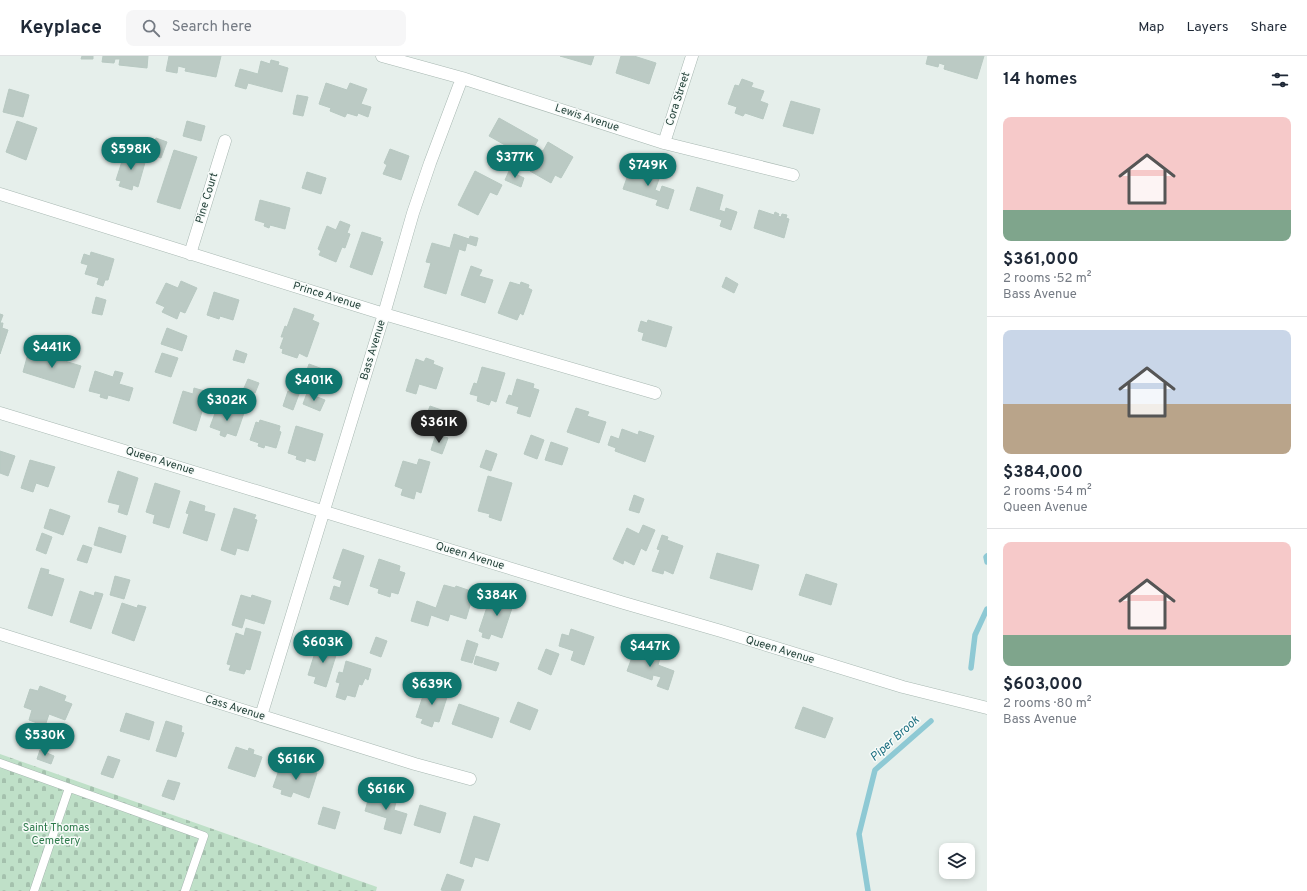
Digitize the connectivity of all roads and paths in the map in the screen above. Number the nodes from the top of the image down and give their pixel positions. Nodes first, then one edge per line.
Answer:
1 (382, 56) edge
2 (692, 56) edge
3 (462, 78) junction
4 (225, 141) dead end
5 (664, 143) junction
6 (793, 175) dead end
7 (0, 194) edge
8 (190, 254) junction
9 (384, 314) junction
10 (655, 393) dead end
11 (0, 413) edge
12 (324, 512) junction
13 (0, 634) edge
14 (987, 708) edge
15 (261, 716) junction
16 (0, 763) edge
17 (470, 779) dead end
18 (69, 788) junction
19 (34, 891) edge
20 (185, 891) edge

1 - 3 street, Lewis Avenue
2 - 5 street, Cora Street
3 - 5 street, Lewis Avenue
3 - 9 street, Bass Avenue
4 - 8 street, Pine Court
5 - 6 street, Lewis Avenue
7 - 8 street, Prince Avenue
8 - 9 street, Prince Avenue
9 - 10 street, Prince Avenue
9 - 12 street, Bass Avenue
11 - 12 street, Queen Avenue
12 - 14 street, Queen Avenue
12 - 15 street, Bass Avenue
13 - 15 street, Cass Avenue
15 - 17 street, Cass Avenue
16 - 18 lane
18 - 19 lane
18 - 20 lane

